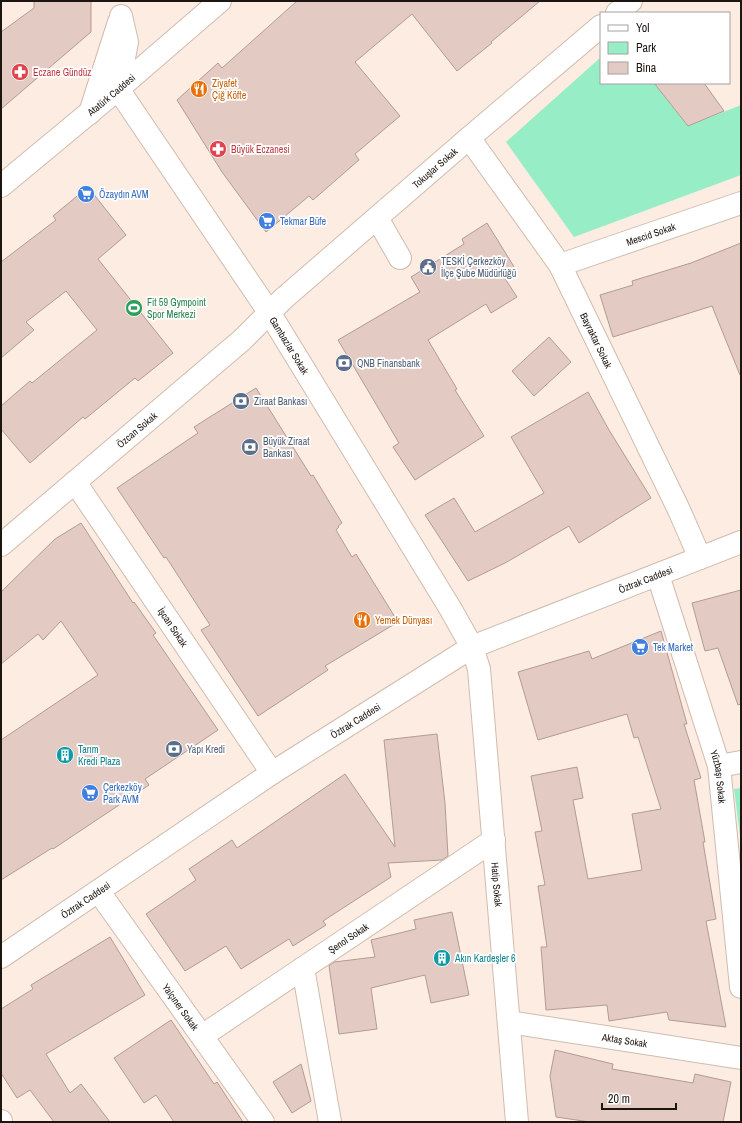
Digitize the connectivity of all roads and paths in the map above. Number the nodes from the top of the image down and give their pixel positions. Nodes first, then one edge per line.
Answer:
1 (220, 1) edge
2 (631, 1) edge
3 (122, 8) edge
4 (618, 12) edge
5 (600, 27) edge
6 (118, 89) junction
7 (90, 113) junction
8 (469, 138) junction
9 (1, 186) edge
10 (741, 203) edge
11 (376, 218) junction
12 (400, 258) dead end
13 (560, 265) junction
14 (269, 312) junction
15 (75, 482) junction
16 (741, 542) edge
17 (1, 545) edge
18 (700, 558) junction
19 (658, 575) junction
20 (472, 647) junction
21 (741, 762) edge
22 (719, 766) junction
23 (272, 773) junction
24 (494, 840) junction
25 (99, 892) junction
26 (1, 957) edge
27 (303, 968) junction
28 (741, 986) edge
29 (509, 1022) junction
30 (202, 1036) junction
31 (741, 1058) edge
32 (263, 1122) edge
33 (330, 1122) edge
34 (517, 1122) edge

1 - 6 street, Atatürk Caddesi
2 - 4 street
3 - 6 street
3 - 7 street
5 - 8 street, Tokuşlar Sokak
6 - 7 street, Atatürk Caddesi
6 - 14 street, Gambazlar Sokak
7 - 9 street, Atatürk Caddesi
8 - 11 street, Tokuşlar Sokak
8 - 13 street, Bayraktar Sokak
10 - 13 street, Mescid Sokak
11 - 12 street
11 - 14 street, Tokuşlar Sokak
13 - 18 street, Bayraktar Sokak
14 - 15 street, Özcan Sokak
14 - 20 street, Gambazlar Sokak
15 - 17 street, Özcan Sokak
15 - 23 street, İşcan Sokak
16 - 18 street, Öztrak Caddesi
18 - 19 street, Öztrak Caddesi
19 - 20 street, Öztrak Caddesi
19 - 22 street, Yüzbaşı Sokak
20 - 23 street, Öztrak Caddesi
20 - 24 street, Hatip Sokak
21 - 22 street
22 - 28 street, Yüzbaşı Sokak
23 - 25 street, Öztrak Caddesi
24 - 27 street, Şenol Sokak
24 - 29 street, Hatip Sokak
25 - 26 street, Öztrak Caddesi
25 - 30 street, Yalçıner Sokak
27 - 30 street, Şenol Sokak
27 - 33 street
29 - 31 street, Aktaş Sokak
29 - 34 street, Hatip Sokak
30 - 32 street, Yalçıner Sokak

